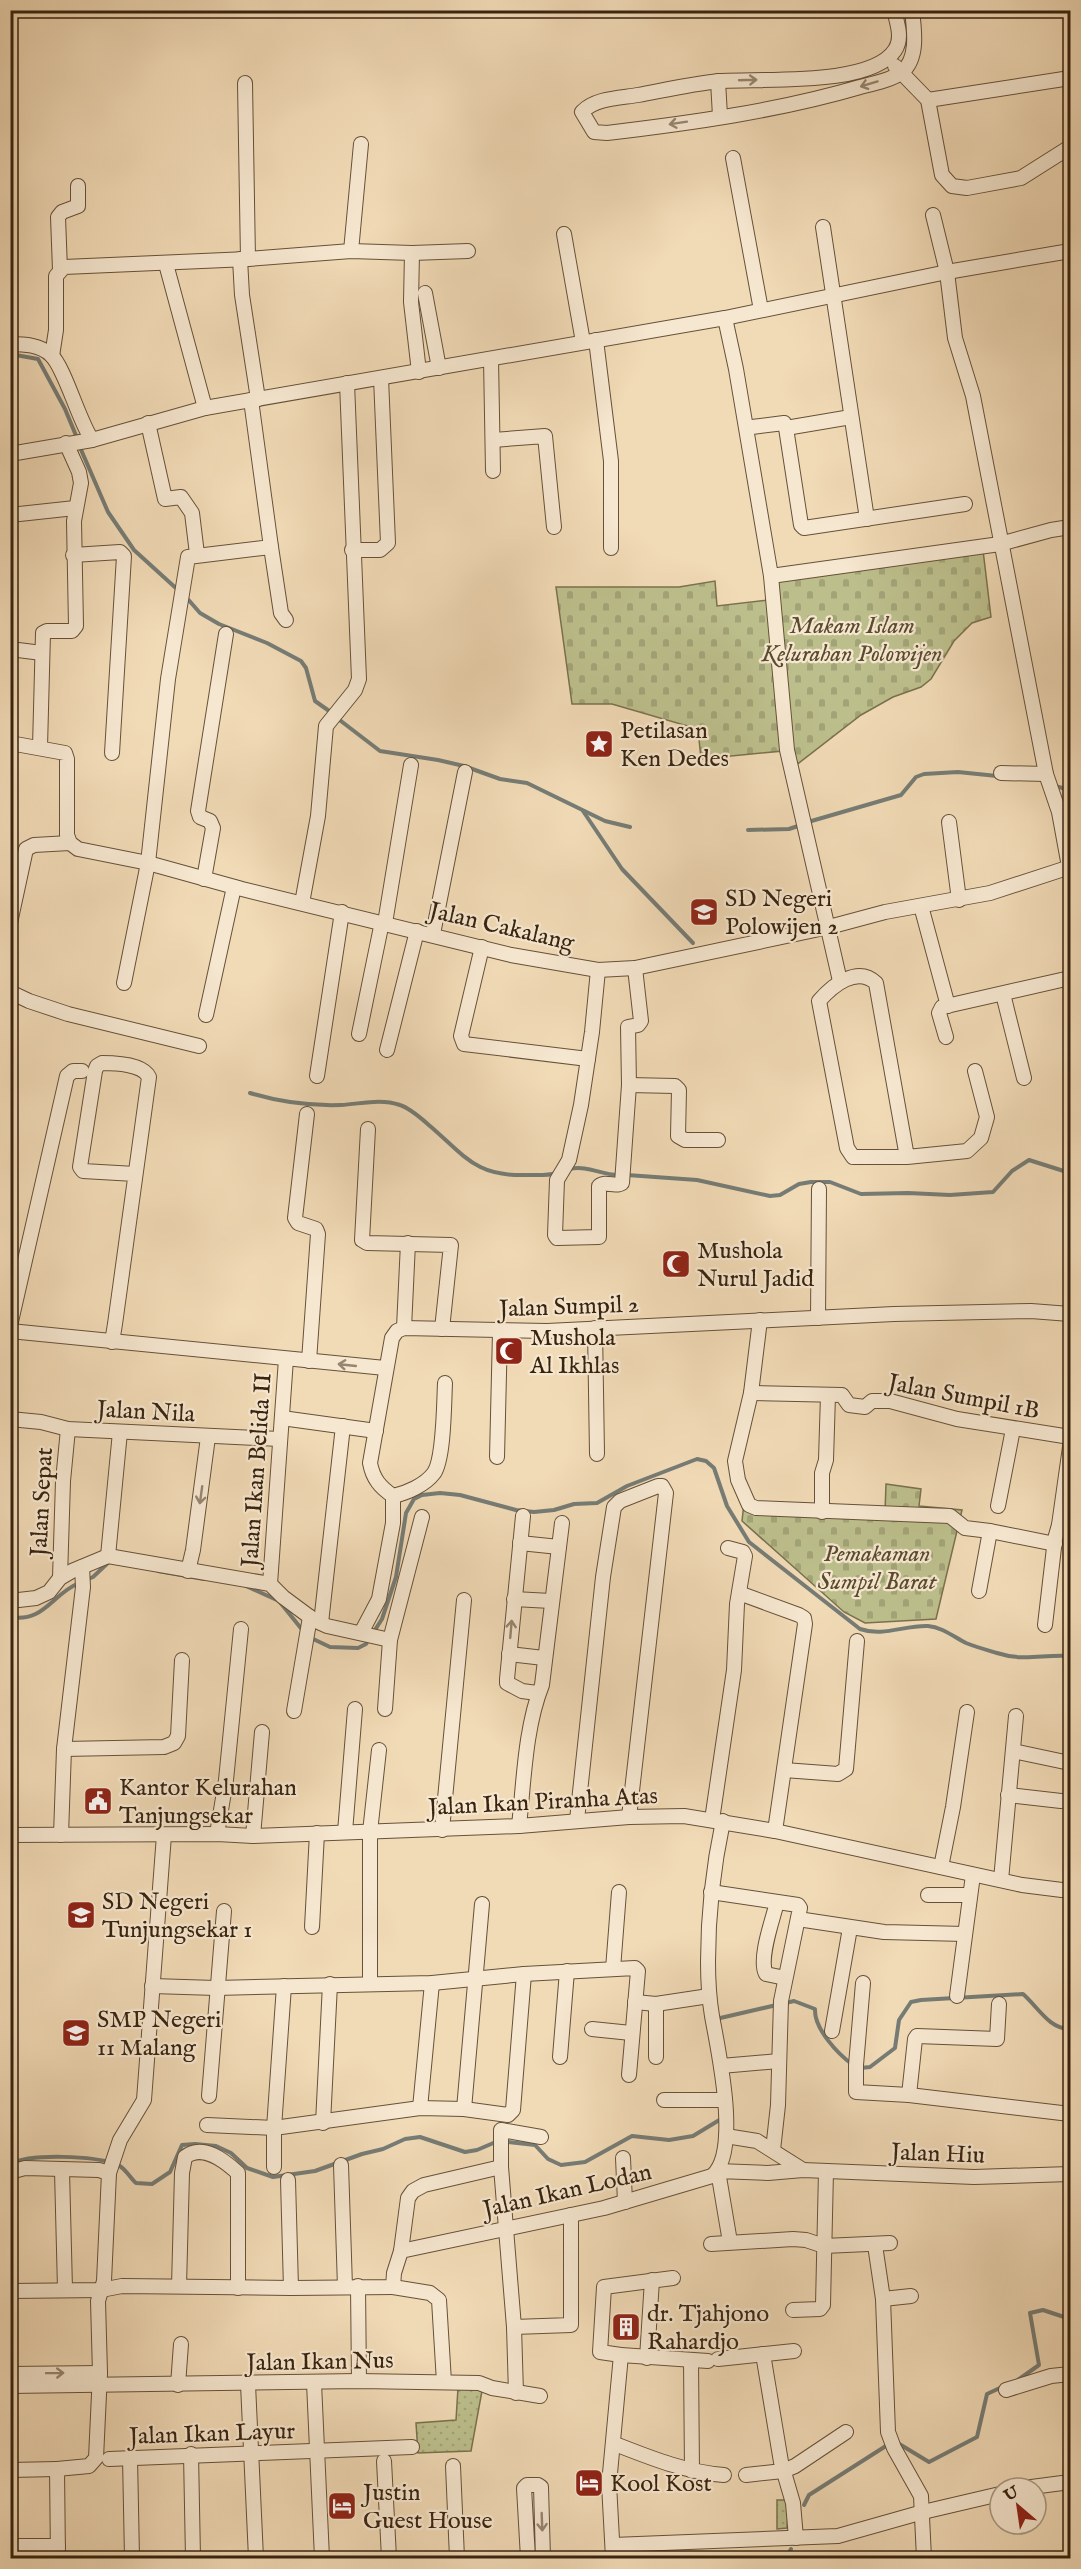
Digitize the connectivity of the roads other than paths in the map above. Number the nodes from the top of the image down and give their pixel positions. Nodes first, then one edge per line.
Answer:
1 (894, 10) edge
2 (912, 10) edge
3 (888, 58) junction
4 (902, 73) junction
5 (1071, 78) edge
6 (718, 81) junction
7 (245, 83) dead end
8 (928, 100) junction
9 (720, 116) junction
10 (361, 144) dead end
11 (1071, 147) edge
12 (733, 158) dead end
13 (78, 186) dead end
14 (933, 215) dead end
15 (823, 227) dead end
16 (564, 234) dead end
17 (351, 251) junction
18 (468, 251) dead end
19 (1071, 251) edge
20 (412, 253) junction
21 (244, 259) junction
22 (166, 264) junction
23 (60, 270) junction
24 (947, 272) junction
25 (425, 293) dead end
26 (833, 296) junction
27 (761, 310) junction
28 (725, 318) junction
29 (590, 341) junction
30 (10, 344) edge
31 (52, 356) junction
32 (491, 359) junction
33 (439, 368) junction
34 (419, 372) junction
35 (381, 378) junction
36 (346, 383) junction
37 (255, 400) junction
38 (205, 408) junction
39 (851, 417) junction
40 (148, 423) junction
41 (752, 427) dead end
42 (786, 428) junction
43 (493, 440) junction
44 (78, 442) junction
45 (10, 454) edge
46 (493, 471) dead end
47 (965, 504) dead end
48 (75, 508) junction
49 (10, 516) edge
50 (867, 519) junction
51 (554, 527) dead end
52 (1071, 527) edge
53 (1000, 544) junction
54 (272, 547) junction
55 (611, 548) dead end
56 (352, 550) junction
57 (197, 554) junction
58 (73, 555) junction
59 (771, 576) junction
60 (286, 620) dead end
61 (226, 634) dead end
62 (10, 649) edge
63 (42, 653) junction
64 (10, 742) edge
65 (40, 747) junction
66 (112, 753) dead end
67 (411, 765) dead end
68 (465, 772) dead end
69 (1001, 772) dead end
70 (1048, 780) junction
71 (949, 822) dead end
72 (70, 843) junction
73 (148, 863) junction
74 (1070, 869) edge
75 (204, 879) junction
76 (234, 887) junction
77 (959, 900) junction
78 (302, 903) junction
79 (921, 906) junction
80 (342, 912) junction
81 (383, 922) junction
82 (10, 923) edge
83 (829, 927) junction
84 (417, 931) junction
85 (433, 934) junction
86 (482, 947) junction
87 (635, 968) junction
88 (598, 970) junction
89 (1071, 978) edge
90 (840, 981) junction
91 (124, 983) dead end
92 (10, 992) edge
93 (1003, 994) junction
94 (948, 1006) junction
95 (206, 1015) dead end
96 (359, 1034) dead end
97 (946, 1037) dead end
98 (200, 1046) dead end
99 (387, 1050) dead end
100 (588, 1059) junction
101 (82, 1071) dead end
102 (975, 1071) dead end
103 (317, 1076) dead end
104 (1024, 1078) dead end
105 (629, 1085) junction
106 (307, 1114) dead end
107 (368, 1128) dead end
108 (718, 1140) dead end
109 (907, 1157) junction
110 (135, 1174) junction
111 (819, 1189) dead end
112 (408, 1243) junction
113 (1071, 1314) edge
114 (818, 1318) junction
115 (760, 1320) junction
116 (10, 1328) edge
117 (404, 1328) junction
118 (596, 1328) junction
119 (442, 1329) junction
120 (500, 1332) junction
121 (112, 1342) junction
122 (286, 1359) junction
123 (309, 1361) junction
124 (385, 1368) junction
125 (445, 1383) dead end
126 (751, 1393) junction
127 (828, 1395) junction
128 (282, 1418) junction
129 (10, 1419) edge
130 (343, 1426) junction
131 (68, 1429) junction
132 (1013, 1429) junction
133 (376, 1431) junction
134 (120, 1432) junction
135 (208, 1437) junction
136 (1071, 1437) edge
137 (279, 1439) junction
138 (1071, 1447) edge
139 (597, 1454) dead end
140 (497, 1456) dead end
141 (1069, 1474) edge
142 (393, 1496) junction
143 (998, 1506) dead end
144 (822, 1512) junction
145 (523, 1516) dead end
146 (422, 1517) dead end
147 (562, 1523) dead end
148 (1064, 1525) edge
149 (990, 1531) junction
150 (520, 1543) junction
151 (1055, 1544) junction
152 (559, 1547) junction
153 (728, 1548) dead end
154 (108, 1556) junction
155 (82, 1569) junction
156 (188, 1571) junction
157 (60, 1578) junction
158 (270, 1584) junction
159 (979, 1591) dead end
160 (739, 1593) junction
161 (514, 1599) junction
162 (464, 1600) dead end
163 (10, 1601) edge
164 (551, 1601) junction
165 (313, 1621) junction
166 (1045, 1625) dead end
167 (241, 1629) dead end
168 (363, 1634) junction
169 (385, 1639) junction
170 (857, 1641) dead end
171 (509, 1654) junction
172 (544, 1658) junction
173 (182, 1660) dead end
174 (537, 1693) junction
175 (355, 1709) dead end
176 (385, 1709) dead end
177 (294, 1711) dead end
178 (967, 1712) dead end
179 (1016, 1716) dead end
180 (262, 1732) dead end
181 (64, 1749) junction
182 (379, 1750) dead end
183 (1013, 1751) junction
184 (1065, 1762) dead end
185 (784, 1770) junction
186 (1008, 1795) junction
187 (1061, 1802) dead end
188 (629, 1817) junction
189 (577, 1820) junction
190 (717, 1821) junction
191 (519, 1826) junction
192 (442, 1830) junction
193 (775, 1831) junction
194 (345, 1832) junction
195 (370, 1832) junction
196 (317, 1833) junction
197 (217, 1834) junction
198 (10, 1835) edge
199 (164, 1835) junction
200 (61, 1836) junction
201 (253, 1836) junction
202 (941, 1867) junction
203 (974, 1875) junction
204 (1001, 1880) junction
205 (1071, 1891) edge
206 (619, 1892) dead end
207 (711, 1892) junction
208 (928, 1895) dead end
209 (970, 1895) junction
210 (777, 1902) junction
211 (482, 1904) dead end
212 (224, 1911) dead end
213 (798, 1919) junction
214 (312, 1927) dead end
215 (850, 1928) junction
216 (964, 1934) junction
217 (613, 1969) junction
218 (567, 1971) junction
219 (524, 1974) junction
220 (785, 1978) junction
221 (477, 1979) junction
222 (432, 1983) junction
223 (863, 1983) dead end
224 (330, 1984) junction
225 (370, 1984) junction
226 (152, 1986) junction
227 (284, 1986) junction
228 (216, 1988) junction
229 (709, 1996) junction
230 (957, 1996) dead end
231 (635, 2002) junction
232 (656, 2004) junction
233 (999, 2004) dead end
234 (592, 2029) dead end
235 (832, 2031) dead end
236 (631, 2033) junction
237 (560, 2057) dead end
238 (656, 2057) dead end
239 (779, 2061) junction
240 (721, 2066) junction
241 (629, 2075) dead end
242 (909, 2095) junction
243 (208, 2096) dead end
244 (664, 2100) dead end
245 (721, 2100) junction
246 (420, 2108) junction
247 (464, 2109) junction
248 (1071, 2114) edge
249 (323, 2123) junction
250 (207, 2126) dead end
251 (274, 2128) junction
252 (726, 2136) junction
253 (541, 2137) dead end
254 (773, 2150) junction
255 (622, 2158) dead end
256 (341, 2165) dead end
257 (274, 2167) dead end
258 (501, 2167) junction
259 (718, 2170) junction
260 (803, 2170) junction
261 (62, 2171) junction
262 (826, 2171) junction
263 (10, 2172) edge
264 (109, 2172) junction
265 (1071, 2174) edge
266 (288, 2180) dead end
267 (625, 2202) junction
268 (572, 2215) junction
269 (505, 2228) junction
270 (730, 2242) junction
271 (890, 2243) dead end
272 (711, 2244) dead end
273 (875, 2245) junction
274 (824, 2246) junction
275 (401, 2251) junction
276 (673, 2278) dead end
277 (652, 2280) junction
278 (179, 2286) junction
279 (351, 2286) junction
280 (393, 2286) junction
281 (238, 2288) junction
282 (291, 2288) junction
283 (64, 2289) junction
284 (101, 2290) junction
285 (10, 2291) edge
286 (911, 2296) dead end
287 (883, 2299) junction
288 (793, 2310) dead end
289 (514, 2327) junction
290 (181, 2344) dead end
291 (794, 2351) dead end
292 (763, 2354) junction
293 (621, 2355) junction
294 (648, 2358) junction
295 (691, 2361) junction
296 (10, 2374) edge
297 (1071, 2374) edge
298 (99, 2379) junction
299 (359, 2381) junction
300 (444, 2382) junction
301 (314, 2383) junction
302 (248, 2384) junction
303 (178, 2385) junction
304 (10, 2386) edge
305 (1006, 2390) dead end
306 (516, 2393) junction
307 (540, 2396) dead end
308 (846, 2432) dead end
309 (615, 2444) junction
310 (412, 2447) dead end
311 (317, 2452) junction
312 (191, 2454) junction
313 (252, 2455) junction
314 (130, 2457) junction
315 (109, 2459) dead end
316 (384, 2461) dead end
317 (453, 2466) dead end
318 (57, 2469) junction
319 (10, 2470) edge
320 (692, 2471) junction
321 (783, 2471) junction
322 (724, 2475) dead end
323 (746, 2475) dead end
324 (1071, 2482) edge
325 (1048, 2485) edge
326 (988, 2497) edge
327 (923, 2512) junction
328 (796, 2538) junction
329 (10, 2546) edge
330 (58, 2552) edge
331 (613, 2552) edge
332 (132, 2559) edge
333 (193, 2559) edge
334 (256, 2559) edge
335 (322, 2559) edge
336 (389, 2559) edge
337 (458, 2559) edge
338 (528, 2559) edge
339 (543, 2559) edge
340 (924, 2559) edge

1 - 3 street
2 - 4 street
3 - 4 street
6 -> 3 street
4 - 8 street
4 -> 9 street
5 - 8 street
6 - 9 street
9 -> 6 street
7 - 21 street
8 - 11 street
10 - 17 street
12 - 27 street
13 - 23 street
14 - 24 street
15 - 26 street
16 - 29 street
17 - 20 street
17 - 21 street
18 - 20 street
19 - 24 street
20 - 34 street
21 - 22 street
21 - 37 street
22 - 23 street
22 - 38 street
23 - 31 street
24 - 26 street
24 - 53 street
25 - 33 street
26 - 27 street
26 - 39 street
27 - 28 street
28 - 29 street
28 - 59 street
29 - 32 street
29 - 55 street
30 - 31 street
31 - 44 street
32 - 33 street
32 - 43 street
33 - 34 street
34 - 35 street
35 - 36 street
35 - 56 street
36 - 37 street
36 - 56 street
37 - 38 street
37 - 54 street
38 - 40 street
39 - 42 street
39 - 50 street
40 - 44 street
40 - 57 street
41 - 42 street
42 - 50 street
43 - 46 street
43 - 51 street
44 - 45 street
44 - 48 street
47 - 50 street
48 - 49 street
48 - 58 street
52 - 53 street
53 - 59 street
53 - 70 street
54 - 57 street
54 - 60 street
56 - 78 street
57 - 73 street
58 - 63 street
58 - 66 street
59 - 83 street
61 - 75 street
62 - 63 street
63 - 65 street
64 - 65 street
65 - 72 street
67 - 81 street
68 - 85 street
69 - 70 street
70 - 74 street
71 - 77 street
72 - 73 street, Jalan Cakalang
72 - 82 street
73 - 75 street, Jalan Cakalang
73 - 91 street
74 - 77 street, Jalan Cakalang
75 - 76 street, Jalan Cakalang
76 - 78 street, Jalan Cakalang
76 - 95 street
77 - 79 street, Jalan Cakalang
78 - 80 street, Jalan Cakalang
79 - 83 street, Jalan Cakalang
79 - 94 street
80 - 81 street, Jalan Cakalang
80 - 103 street
81 - 84 street, Jalan Cakalang
81 - 96 street
83 - 87 street, Jalan Cakalang
83 - 90 street
84 - 85 street, Jalan Cakalang
84 - 99 street
85 - 86 street, Jalan Cakalang
86 - 88 street, Jalan Cakalang
86 - 100 street
87 - 88 street, Jalan Cakalang
87 - 105 street
88 - 100 street
89 - 93 street
90 - 109 street
90 - 109 street
92 - 98 street
93 - 94 street
93 - 104 street
94 - 97 street
100 - 105 street
101 - 116 street
102 - 109 street
105 - 108 street
106 - 123 street
107 - 112 street
110 - 110 street
110 - 121 street
111 - 114 street
112 - 117 street
112 - 119 street
113 - 114 street, Jalan Sumpil 2
114 - 115 street, Jalan Sumpil 2
115 - 118 street, Jalan Sumpil 2
115 - 126 street
116 - 121 street
117 - 119 street, Jalan Sumpil 2
117 - 124 street
118 - 120 street, Jalan Sumpil 2
118 - 139 street
119 - 120 street, Jalan Sumpil 2
120 - 140 street
121 - 122 street
122 - 123 street
122 - 128 street, Jalan Ikan Belida II
124 -> 123 street
124 - 133 street
125 - 142 street
126 - 127 street, Jalan Sumpil 1B
126 - 144 street
127 - 132 street, Jalan Sumpil 1B
127 - 144 street
128 - 130 street
128 - 137 street, Jalan Ikan Belida II
129 - 131 street, Jalan Nila
130 - 133 street
130 - 165 street
131 - 134 street, Jalan Nila
131 - 157 street, Jalan Sepat
132 - 136 street, Jalan Sumpil 1B
132 - 143 street
133 - 142 street
134 - 135 street, Jalan Nila
134 - 154 street
135 - 137 street, Jalan Nila
135 -> 156 street
137 - 158 street, Jalan Ikan Belida II
138 - 141 street
141 - 148 street
142 - 168 street
144 - 149 street
145 - 150 street
146 - 169 street
147 - 152 street
148 - 151 street
149 - 151 street
149 - 159 street
150 - 152 street
150 - 161 street
151 - 166 street
152 - 164 street
153 - 160 street
154 - 155 street
154 - 156 street
155 - 157 street
155 - 181 street
156 - 158 street
157 - 163 street
158 - 165 street
160 - 185 street
160 - 190 street
161 - 164 street
171 -> 161 street
162 - 192 street
164 - 172 street
165 - 168 street
165 - 177 street
167 - 197 street
168 - 169 street
169 - 176 street
170 - 185 street
171 - 172 street
171 - 174 street
172 - 174 street
173 - 181 street
174 - 191 street
175 - 194 street
178 - 202 street
179 - 183 street
180 - 201 street
181 - 200 street
182 - 195 street
183 - 184 street
183 - 186 street
185 - 193 street
186 - 187 street
186 - 204 street
188 - 189 street, Jalan Ikan Piranha Atas
188 - 189 street
188 - 190 street, Jalan Ikan Piranha Atas
189 - 191 street, Jalan Ikan Piranha Atas
190 - 193 street, Jalan Ikan Piranha Atas
190 - 207 street
191 - 192 street, Jalan Ikan Piranha Atas
192 - 195 street, Jalan Ikan Piranha Atas
193 - 202 street, Jalan Ikan Piranha Atas
194 - 195 street, Jalan Ikan Piranha Atas
194 - 196 street, Jalan Ikan Piranha Atas
195 - 225 street
196 - 201 street, Jalan Ikan Piranha Atas
196 - 214 street
197 - 199 street, Jalan Ikan Piranha Atas
197 - 201 street, Jalan Ikan Piranha Atas
198 - 200 street, Jalan Ikan Piranha Atas
199 - 200 street, Jalan Ikan Piranha Atas
199 - 226 street
202 - 203 street, Jalan Ikan Piranha Atas
203 - 204 street, Jalan Ikan Piranha Atas
203 - 209 street
204 - 205 street, Jalan Ikan Piranha Atas
206 - 217 street
207 - 210 street
207 - 229 street
208 - 209 street
209 - 216 street
210 - 213 street
210 - 220 street
211 - 221 street
212 - 228 street
213 - 215 street
213 - 220 street
215 - 216 street
215 - 235 street
216 - 230 street
217 - 218 street
217 - 231 street
218 - 219 street
218 - 237 street
219 - 221 street
219 - 247 street
220 - 239 street
221 - 222 street
221 - 247 street
222 - 225 street
222 - 246 street
223 - 242 street
224 - 225 street
224 - 227 street
224 - 249 street
226 - 228 street
226 - 264 street
227 - 228 street
227 - 251 street
228 - 243 street
229 - 232 street
229 - 240 street
231 - 232 street
231 - 236 street
232 - 238 street
233 - 242 street
234 - 236 street
236 - 241 street
239 - 240 street
239 - 254 street
240 - 245 street
242 - 248 street
244 - 245 street
245 - 252 street
246 - 247 street
246 - 249 street
249 - 251 street
250 - 251 street
251 - 257 street
252 - 254 street
252 - 259 street
253 - 258 street
254 - 260 street
255 - 267 street
256 - 279 street
258 - 269 street
258 - 275 street
259 - 260 street, Jalan Hiu
259 - 267 street, Jalan Ikan Lodan
259 - 270 street
260 - 262 street, Jalan Hiu
261 - 263 street
261 - 264 street
261 - 283 street
262 - 265 street, Jalan Hiu
262 - 274 street
264 - 284 street
266 - 282 street
267 - 268 street, Jalan Ikan Lodan
268 - 269 street, Jalan Ikan Lodan
268 - 289 street
269 - 275 street, Jalan Ikan Lodan
269 - 289 street
270 - 272 street
270 - 274 street
271 - 273 street
273 - 274 street
273 - 287 street
274 - 288 street
275 - 280 street
276 - 277 street
277 - 293 street
277 - 294 street
278 - 281 street
278 - 281 street
278 - 284 street
279 - 280 street
279 - 282 street
279 - 299 street
280 - 300 street
281 - 282 street
283 - 284 street
283 - 285 street
284 - 298 street
286 - 287 street
287 - 327 street
289 - 306 street
290 - 303 street
291 - 292 street
292 - 295 street
292 - 321 street
293 - 294 street
293 - 309 street
294 - 295 street
295 - 320 street
296 -> 298 street
297 - 305 street
298 - 303 street, Jalan Ikan Nus
298 - 304 street
298 - 318 street
299 - 300 street, Jalan Ikan Nus
299 - 301 street, Jalan Ikan Nus
300 - 306 street, Jalan Ikan Nus
301 - 302 street, Jalan Ikan Nus
301 - 311 street
302 - 303 street, Jalan Ikan Nus
302 - 313 street
306 - 307 street, Jalan Ikan Nus
308 - 321 street
309 - 320 street
309 - 331 street
310 - 311 street, Jalan Ikan Layur
311 - 313 street, Jalan Ikan Layur
311 - 335 street
312 - 313 street, Jalan Ikan Layur
312 - 314 street, Jalan Ikan Layur
312 - 333 street
313 - 334 street
314 - 315 street, Jalan Ikan Layur
314 - 332 street
316 - 336 street
317 - 337 street
318 - 319 street
318 - 330 street
320 - 322 street
321 - 323 street
321 - 328 street
324 - 325 street
326 - 327 street
327 - 328 street
327 - 340 street
328 - 331 street
329 - 330 street
338 -> 339 street

